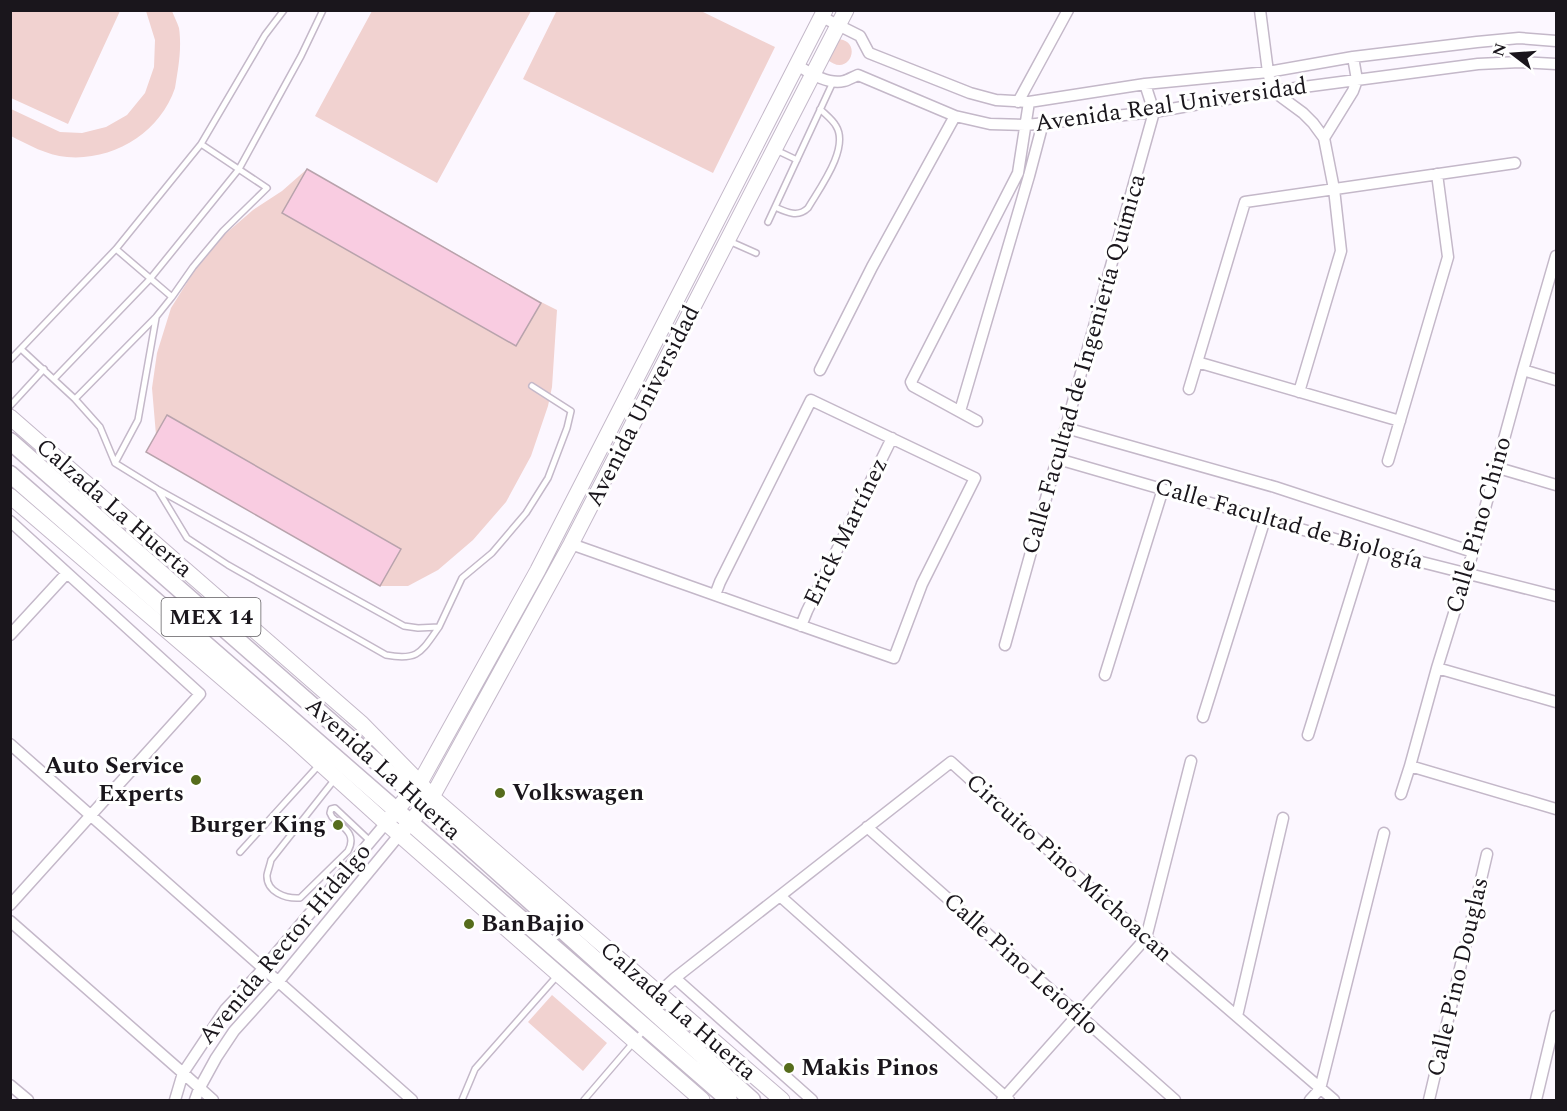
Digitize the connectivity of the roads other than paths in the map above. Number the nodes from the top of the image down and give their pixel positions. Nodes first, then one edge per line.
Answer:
1 (284, 10) edge
2 (323, 10) edge
3 (846, 10) edge
4 (1068, 10) edge
5 (1260, 10) edge
6 (824, 14) edge
7 (839, 25) junction
8 (1557, 41) edge
9 (1353, 57) junction
10 (1557, 64) edge
11 (797, 65) junction
12 (1268, 72) junction
13 (813, 74) junction
14 (1357, 80) junction
15 (833, 82) junction
16 (1145, 84) junction
17 (1274, 91) junction
18 (1023, 102) junction
19 (820, 109) junction
20 (1154, 112) junction
21 (955, 116) junction
22 (1043, 123) junction
23 (1026, 125) junction
24 (1324, 138) junction
25 (201, 144) junction
26 (774, 149) junction
27 (797, 160) junction
28 (1515, 164) dead end
29 (239, 170) junction
30 (1437, 174) junction
31 (1024, 175) junction
32 (1334, 189) junction
33 (775, 207) junction
34 (768, 222) dead end
35 (728, 241) junction
36 (116, 249) junction
37 (756, 253) dead end
38 (1557, 256) edge
39 (1554, 272) edge
40 (150, 279) junction
41 (172, 297) junction
42 (156, 317) junction
43 (21, 349) junction
44 (10, 360) edge
45 (1197, 362) junction
46 (44, 369) junction
47 (820, 370) dead end
48 (1522, 370) junction
49 (54, 379) junction
50 (1557, 380) edge
51 (532, 386) dead end
52 (1189, 390) dead end
53 (1299, 392) junction
54 (75, 399) junction
55 (10, 406) edge
56 (960, 411) junction
57 (10, 417) edge
58 (978, 421) dead end
59 (1400, 422) junction
60 (1066, 428) junction
61 (892, 438) junction
62 (10, 441) edge
63 (1058, 459) junction
64 (1388, 461) dead end
65 (115, 463) junction
66 (1495, 468) junction
67 (10, 474) edge
68 (1557, 484) edge
69 (157, 489) junction
70 (1163, 489) junction
71 (10, 496) edge
72 (1265, 519) junction
73 (10, 521) edge
74 (571, 544) junction
75 (1366, 548) junction
76 (1473, 552) junction
77 (67, 573) junction
78 (1466, 573) junction
79 (715, 595) junction
80 (1557, 596) edge
81 (801, 626) junction
82 (439, 627) junction
83 (10, 635) edge
84 (1005, 645) dead end
85 (197, 646) junction
86 (1437, 668) junction
87 (1105, 675) dead end
88 (1557, 702) edge
89 (1203, 717) dead end
90 (1308, 735) dead end
91 (10, 744) edge
92 (1191, 762) dead end
93 (320, 764) junction
94 (1410, 766) junction
95 (336, 778) junction
96 (415, 787) junction
97 (1401, 794) dead end
98 (428, 801) junction
99 (1557, 809) edge
100 (92, 816) junction
101 (391, 816) junction
102 (1283, 818) dead end
103 (867, 827) junction
104 (405, 828) junction
105 (1384, 833) dead end
106 (370, 841) junction
107 (240, 852) dead end
108 (1487, 854) dead end
109 (328, 892) junction
110 (780, 896) junction
111 (10, 904) edge
112 (342, 905) junction
113 (10, 921) edge
114 (1146, 938) junction
115 (263, 969) junction
116 (558, 975) junction
117 (675, 978) junction
118 (278, 982) junction
119 (658, 993) junction
120 (644, 1005) junction
121 (1079, 1015) junction
122 (1237, 1016) junction
123 (1557, 1016) edge
124 (646, 1027) junction
125 (634, 1041) junction
126 (183, 1073) junction
127 (10, 1085) edge
128 (199, 1089) junction
129 (1320, 1089) junction
130 (1005, 1099) edge
131 (28, 1101) edge
132 (175, 1101) edge
133 (195, 1101) edge
134 (213, 1101) edge
135 (412, 1101) edge
136 (462, 1101) edge
137 (584, 1101) edge
138 (702, 1101) edge
139 (729, 1101) edge
140 (752, 1101) edge
141 (782, 1101) edge
142 (812, 1101) edge
143 (1175, 1101) edge
144 (1310, 1101) edge
145 (1334, 1101) edge
146 (1429, 1101) edge
147 (1536, 1101) edge

1 - 25 lane
2 - 29 lane
3 - 7 street, Avenida Universidad
4 - 18 street
5 - 12 street
6 - 7 street, Avenida Real Universidad
6 - 11 street, Avenida Universidad
7 - 13 street, Avenida Universidad
7 - 18 street, Avenida Real Universidad
8 - 9 street, Avenida Real Universidad
9 - 12 street, Avenida Real Universidad
9 - 14 street
10 - 14 street, Avenida Real Universidad
11 - 13 street
11 - 96 street, Avenida Universidad
12 - 16 street, Avenida Real Universidad
12 - 17 street
13 - 15 street
13 - 26 street, Avenida Universidad
14 - 17 street, Avenida Real Universidad
14 - 24 street
15 - 19 lane
15 - 21 street, Avenida Real Universidad
16 - 18 street, Avenida Real Universidad
16 - 20 street
17 - 20 street, Avenida Real Universidad
17 - 24 street
18 - 23 street
19 - 27 lane
19 - 33 lane
20 - 22 street, Avenida Real Universidad
20 - 60 street, Calle Facultad de Ingenierίa Quίmica
21 - 23 street, Avenida Real Universidad
21 - 47 street
22 - 23 street, Avenida Real Universidad
22 - 31 street
23 - 31 street
24 - 32 street
25 - 29 lane
25 - 36 lane
26 - 27 lane
26 - 35 street, Avenida Universidad
27 - 33 lane
28 - 30 street
29 - 40 lane
29 - 41 lane
30 - 32 street
30 - 59 street
31 - 56 street
31 - 56 street
32 - 45 street
32 - 53 street
33 - 34 lane
35 - 37 lane
35 - 74 street, Avenida Universidad
36 - 40 lane
36 - 43 lane
38 - 39 street, Calle Pino Chino
39 - 48 street, Calle Pino Chino
40 - 41 lane
40 - 49 lane
41 - 42 lane
42 - 54 lane
42 - 65 lane
43 - 44 lane
43 - 46 lane
45 - 52 street
45 - 53 street
46 - 49 lane
46 - 55 lane
48 - 50 street
48 - 66 street, Calle Pino Chino
49 - 54 lane
51 - 82 lane
53 - 59 street
54 - 65 lane
56 - 58 street
57 - 96 street, Calzada La Huerta
59 - 64 street
60 - 63 street, Calle Facultad de Ingenierίa Quίmica
60 - 76 street, Calle Facultad de Biología
61 - 79 street
61 - 81 street, Erick Martínez
61 - 81 street
62 - 96 main road, Avenida La Huerta / MEX 14
63 - 70 street, Calle Facultad de Biología
63 - 84 street, Calle Facultad de Ingenierίa Quίmica
65 - 69 lane
66 - 68 street
66 - 76 street, Calle Pino Chino
67 - 85 main road, Avenida La Huerta / MEX 14
69 - 82 lane
69 - 82 lane
70 - 72 street, Calle Facultad de Biología
70 - 87 street
71 - 85 street
72 - 75 street, Calle Facultad de Biología
72 - 89 street
73 - 77 street
74 - 79 street
74 - 98 street, Avenida Universidad
75 - 78 street, Calle Facultad de Biología
75 - 90 street
76 - 78 street, Calle Pino Chino
77 - 83 street
77 - 100 street
78 - 80 street, Calle Facultad de Biología
78 - 86 street, Calle Pino Chino
79 - 81 street
85 - 93 street
85 - 101 main road, Avenida La Huerta / MEX 14
86 - 88 street
86 - 94 street, Calle Pino Chino
91 - 100 street
92 - 114 street
93 - 95 street
93 - 107 lane
94 - 97 street, Calle Pino Chino
94 - 99 street
95 - 101 street
95 - 106 lane
96 - 98 main road, Avenida La Huerta / MEX 14
96 - 101 street, Avenida Universidad
98 - 104 street, Avenida Universidad
98 - 119 street, Calzada La Huerta
98 - 120 main road, Avenida La Huerta / MEX 14
100 - 111 street
100 - 115 street
101 - 104 main road, Avenida La Huerta / MEX 14
101 - 106 street, Avenida Rector Hidalgo
102 - 122 street
103 - 110 street, Circuito Pino Michoacan
103 - 114 street, Circuito Pino Michoacan
103 - 121 street, Calle Pino Leiofilo
104 - 112 street, Avenida Rector Hidalgo
104 - 116 street
104 - 124 main road, Avenida La Huerta / MEX 14
105 - 129 street
106 - 109 street, Avenida Rector Hidalgo
108 - 146 street, Calle Pino Douglas
109 - 112 street
109 - 115 street, Avenida Rector Hidalgo
110 - 117 street, Circuito Pino Michoacan
110 - 130 street
112 - 118 street, Avenida Rector Hidalgo
113 - 126 street
114 - 121 street
114 - 122 street, Circuito Pino Michoacan
115 - 118 street
115 - 126 street, Avenida Rector Hidalgo
116 - 125 street
116 - 136 lane
117 - 119 street, Circuito Pino Michoacan
117 - 142 street, Calzada La Huerta
118 - 128 street, Avenida Rector Hidalgo
118 - 135 street
119 - 120 street, Circuito Pino Michoacan
119 - 141 street, Calzada La Huerta
120 - 140 main road, Avenida La Huerta / MEX 14
121 - 130 street
121 - 143 street, Calle Pino Leiofilo
122 - 129 street, Circuito Pino Michoacan
123 - 147 street
124 - 125 lane
124 - 139 main road, Avenida La Huerta / MEX 14
125 - 137 lane
125 - 138 street
126 - 128 street
126 - 132 street, Avenida Rector Hidalgo
127 - 131 street
128 - 133 street, Avenida Rector Hidalgo
128 - 134 street
129 - 144 street
129 - 145 street, Circuito Pino Michoacan

